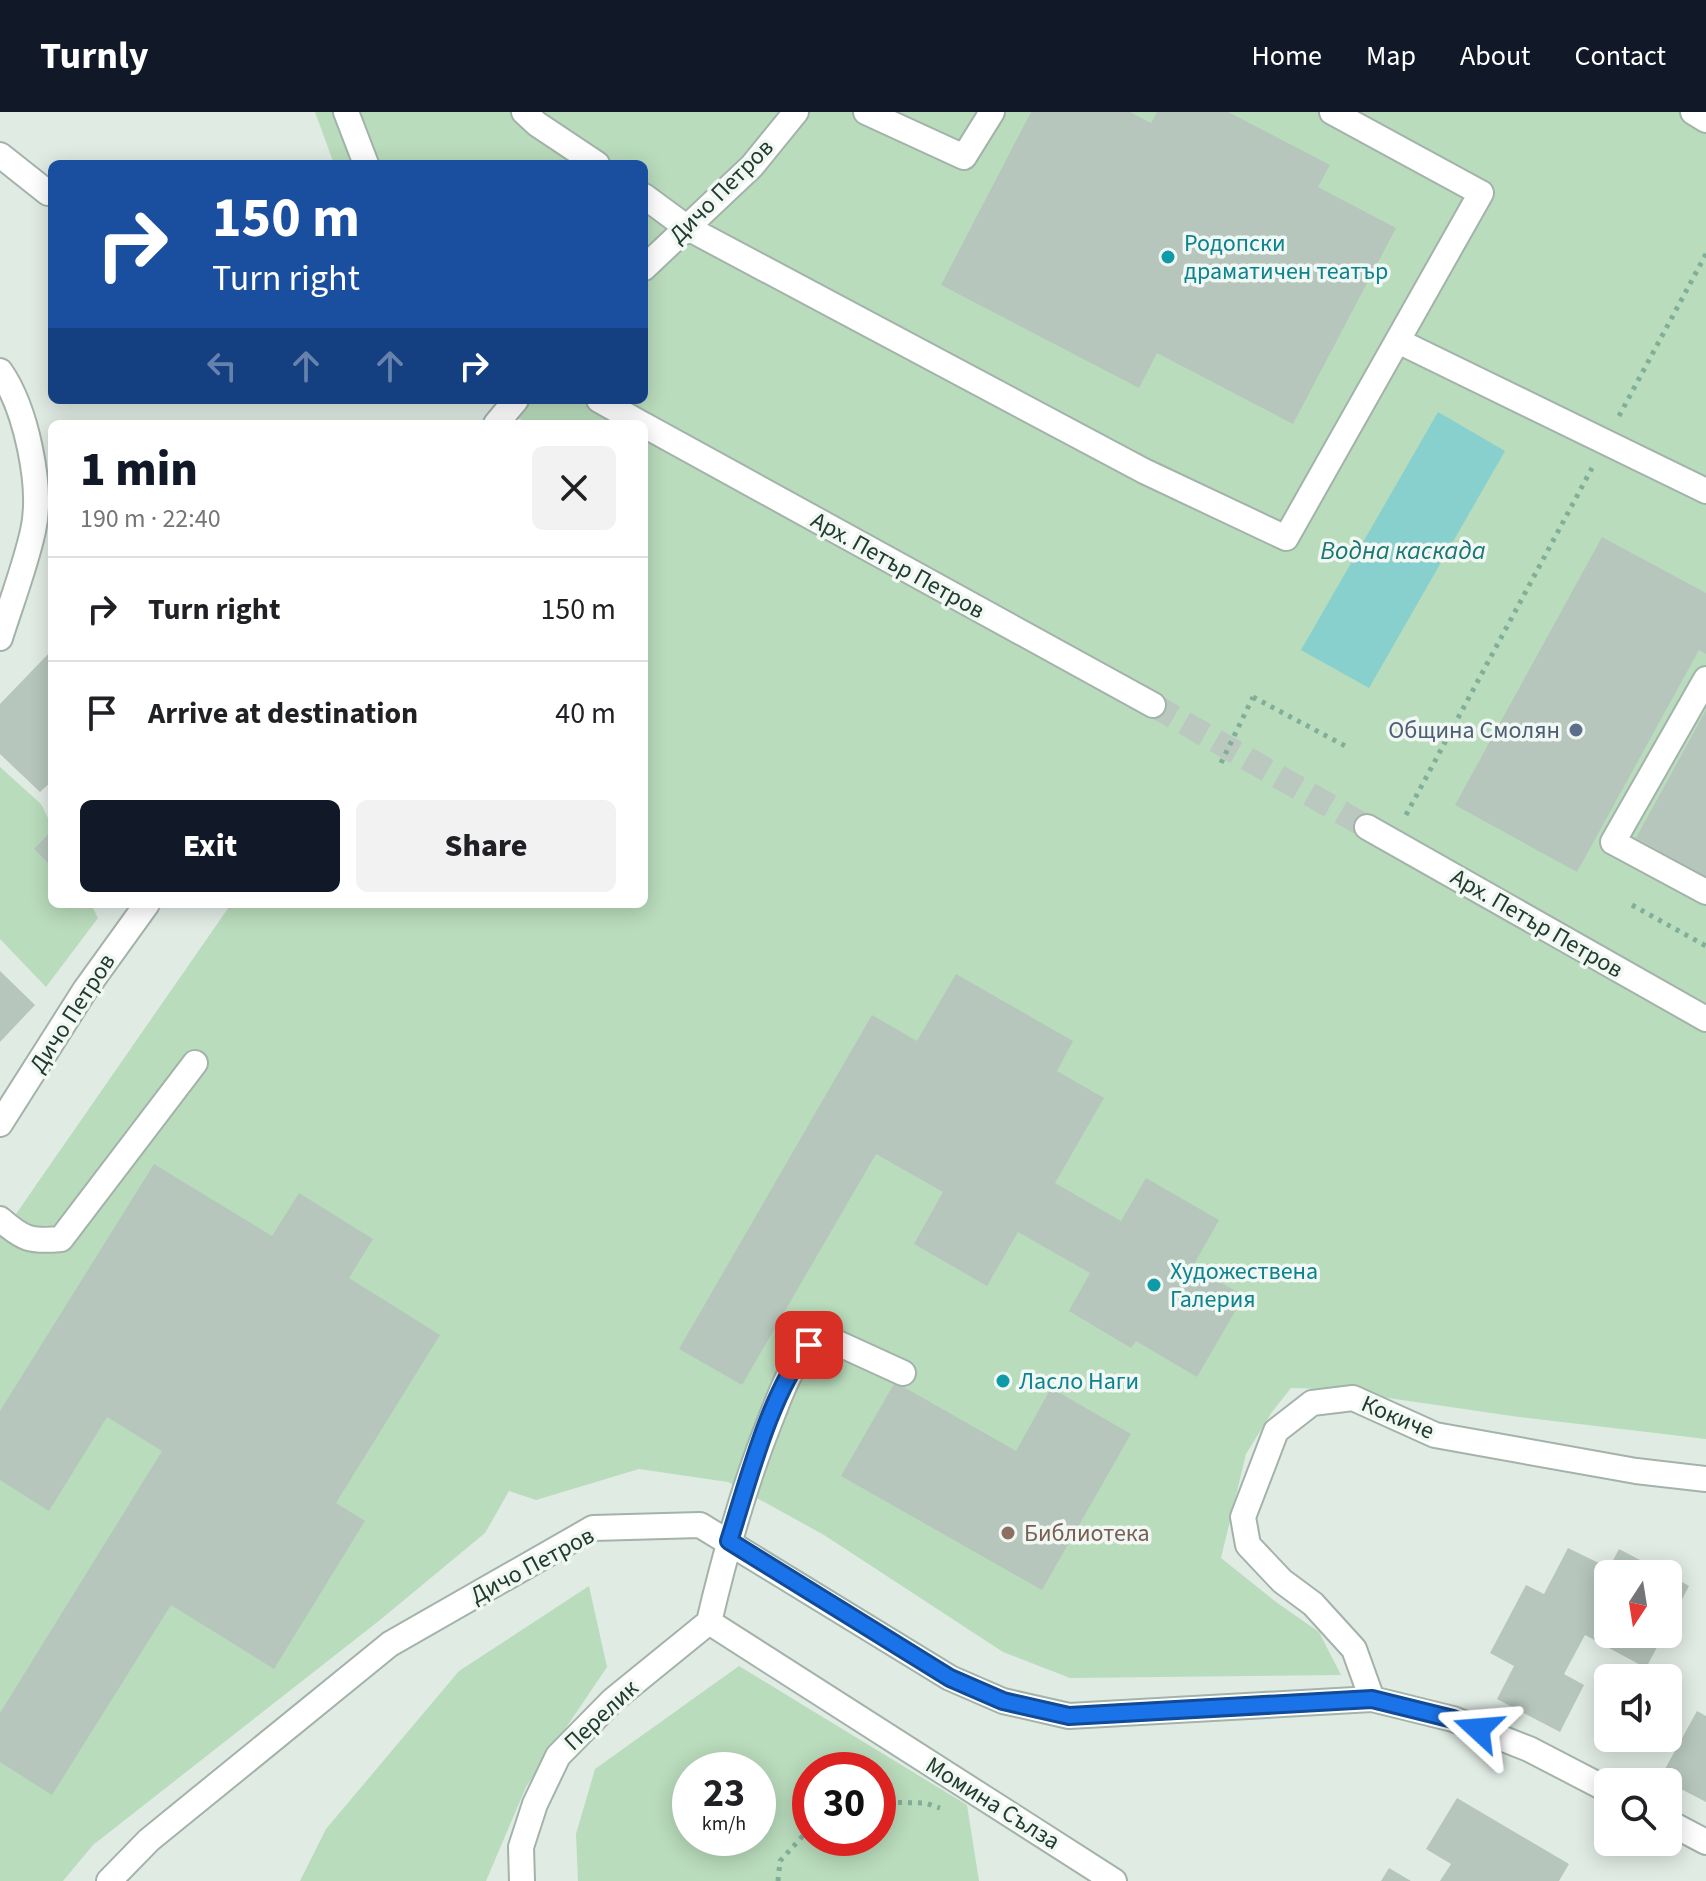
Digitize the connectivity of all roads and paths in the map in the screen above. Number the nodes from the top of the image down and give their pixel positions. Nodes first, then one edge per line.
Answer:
1 (346, 112) edge
2 (524, 112) edge
3 (796, 112) edge
4 (866, 112) edge
5 (992, 112) edge
6 (1332, 112) edge
7 (1693, 112) edge
8 (1706, 120) edge
9 (0, 155) edge
10 (364, 160) edge
11 (591, 160) edge
12 (48, 193) dead end
13 (648, 199) edge
14 (686, 227) junction
15 (1706, 254) edge
16 (648, 264) edge
17 (1398, 341) junction
18 (0, 371) edge
19 (513, 404) edge
20 (606, 404) edge
21 (499, 420) edge
22 (636, 420) edge
23 (648, 427) edge
24 (1606, 442) junction
25 (1706, 491) edge
26 (0, 638) edge
27 (1706, 679) edge
28 (1153, 705) tunnel mouth
29 (1349, 748) dead end
30 (1221, 763) dead end
31 (1367, 827) tunnel mouth
32 (1393, 841) junction
33 (1706, 892) edge
34 (1632, 905) dead end
35 (144, 908) edge
36 (1706, 946) edge
37 (1706, 1019) edge
38 (195, 1063) dead end
39 (0, 1124) edge
40 (0, 1219) edge
41 (903, 1373) dead end
42 (1706, 1479) edge
43 (729, 1541) junction
44 (709, 1622) junction
45 (1372, 1699) junction
46 (1594, 1783) edge
47 (1682, 1829) edge
48 (1706, 1842) edge
49 (792, 1848) edge
50 (109, 1881) edge
51 (522, 1881) edge
52 (778, 1881) edge
53 (1114, 1881) edge

1 - 10 street
2 - 11 street
3 - 14 street, Дичо Петров
4 - 5 street
6 - 17 street
7 - 8 street
9 - 12 street
13 - 14 street
14 - 16 street, Дичо Петров
14 - 17 street
15 - 24 path
17 - 24 street
18 - 26 street
19 - 21 street
20 - 22 street, Арх. Петър Петров
23 - 28 street, Арх. Петър Петров
24 - 25 street
24 - 32 path
27 - 33 street
29 - 30 path, bridge
31 - 32 street, Арх. Петър Петров
32 - 37 street, Арх. Петър Петров
34 - 36 path
35 - 39 street, Дичо Петров
38 - 40 street
41 - 43 street
42 - 45 street, Кокиче
43 - 44 street
43 - 45 street, Дичо Петров
43 - 50 street, Дичо Петров
44 - 51 street, Перелик
44 - 53 street, Момина Сълза
45 - 46 street, Дичо Петров
47 - 48 street
49 - 52 path

